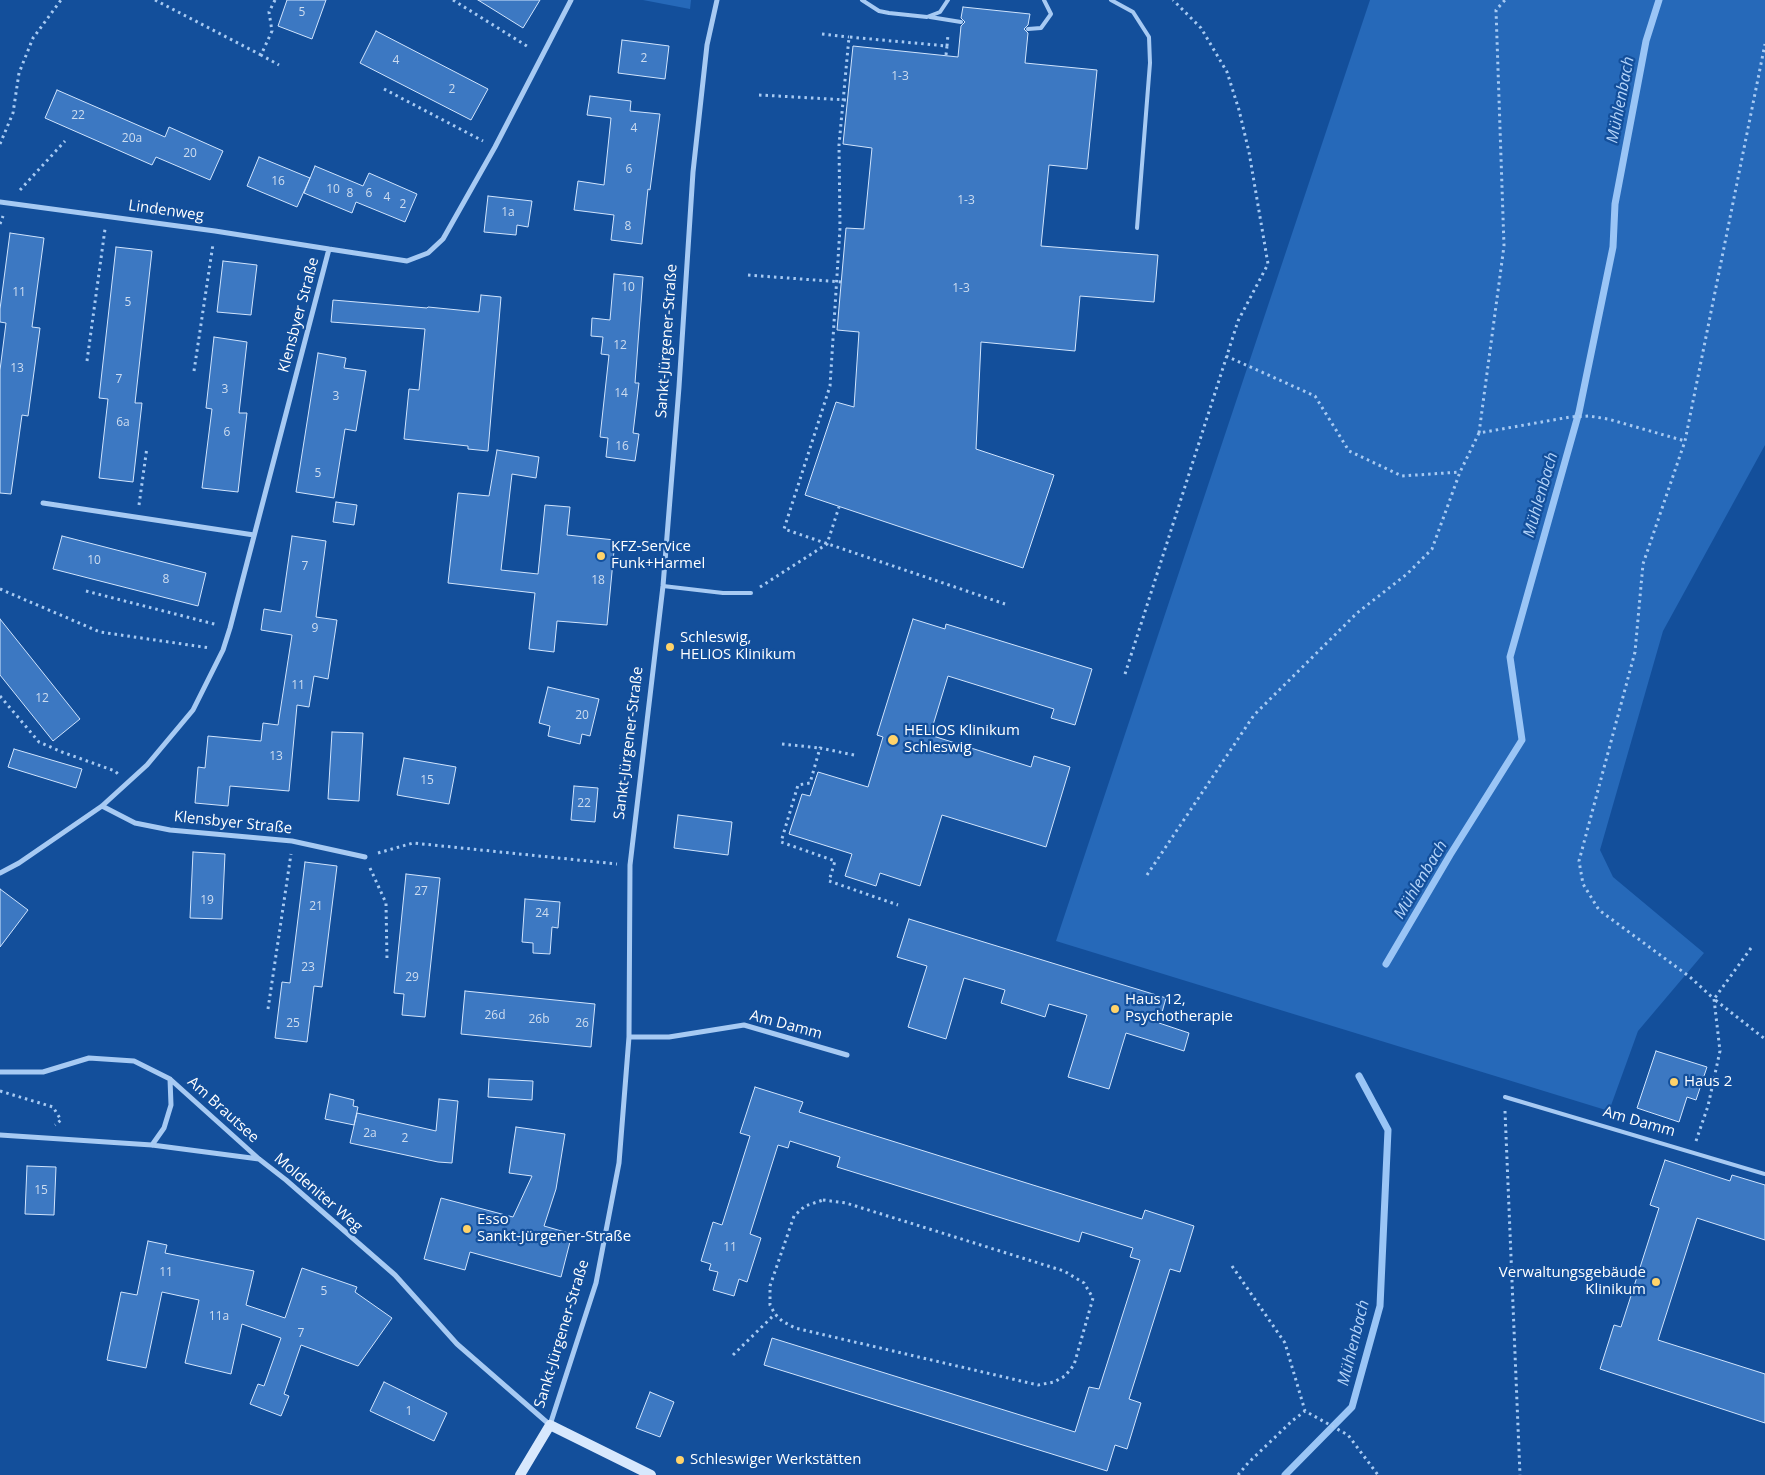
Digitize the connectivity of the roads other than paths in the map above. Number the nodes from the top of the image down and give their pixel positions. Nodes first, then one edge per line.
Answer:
1 (572, 0) edge
2 (717, 0) edge
3 (862, 0) edge
4 (948, 0) edge
5 (1044, 0) edge
6 (1111, 0) edge
7 (927, 17) junction
8 (961, 22) dead end
9 (1028, 29) dead end
10 (0, 202) edge
11 (1137, 228) dead end
12 (329, 249) junction
13 (43, 503) dead end
14 (254, 536) junction
15 (663, 586) junction
16 (751, 593) road end
17 (102, 806) junction
18 (365, 857) road end
19 (0, 874) edge
20 (630, 1037) junction
21 (847, 1055) dead end
22 (0, 1072) edge
23 (170, 1079) junction
24 (1505, 1097) road end
25 (0, 1135) edge
26 (152, 1145) junction
27 (259, 1159) junction
28 (1765, 1174) edge
29 (550, 1425) junction
30 (520, 1475) edge
31 (650, 1475) edge

1 - 12 street, Klensbyer Straße
2 - 15 street, Sankt-Jürgener-Straße
3 - 7 lane
4 - 7 lane
5 - 9 lane
6 - 11 lane
7 - 8 lane
10 - 12 street, Lindenweg
12 - 14 street, Klensbyer Straße
13 - 14 street
14 - 17 street, Klensbyer Straße
15 - 16 lane
15 - 20 street, Sankt-Jürgener-Straße
17 - 18 street, Klensbyer Straße
17 - 19 street, Klensbyer Straße
20 - 21 street, Am Damm
20 - 29 street, Sankt-Jürgener-Straße
22 - 23 street, Am Brautsee
23 - 26 street, Am Brautsee
23 - 27 street, Am Brautsee
24 - 28 lane, Am Damm
25 - 26 street, Moldeniter Weg
26 - 27 street, Moldeniter Weg
27 - 29 street, Moldeniter Weg
29 - 30 street, Sankt-Jürgener-Straße
29 - 31 street

